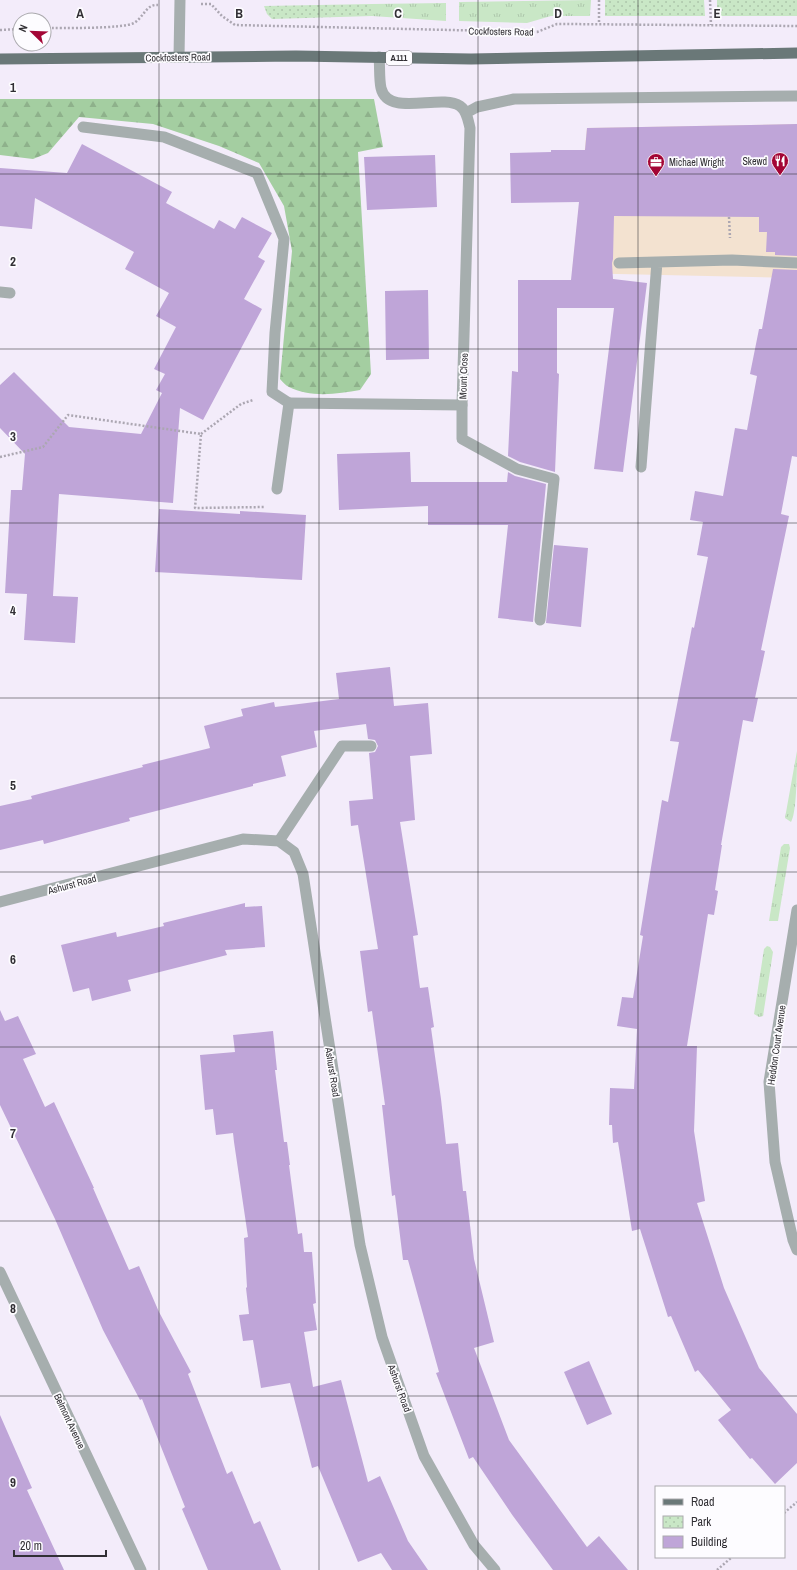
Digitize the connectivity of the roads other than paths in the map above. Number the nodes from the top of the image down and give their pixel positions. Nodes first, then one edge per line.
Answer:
1 (180, 0) edge
2 (797, 53) edge
3 (179, 57) junction
4 (379, 57) junction
5 (0, 59) edge
6 (797, 96) edge
7 (466, 113) junction
8 (83, 127) dead end
9 (657, 262) junction
10 (619, 263) dead end
11 (797, 263) edge
12 (289, 403) junction
13 (462, 405) junction
14 (640, 467) dead end
15 (277, 489) road end
16 (540, 620) dead end
17 (371, 746) dead end
18 (279, 841) junction
19 (0, 902) edge
20 (797, 910) edge
21 (797, 1250) edge
22 (0, 1272) edge
23 (141, 1570) edge
24 (494, 1570) edge

1 - 3 street
2 - 4 main road, Cockfosters Road / A111
3 - 4 main road, Cockfosters Road / A111
3 - 5 main road, Cockfosters Road / A111
4 - 7 street
6 - 7 street
7 - 13 street, Mount Close
8 - 12 street
9 - 10 street
9 - 11 street
9 - 14 street
12 - 13 street, Mount Close
12 - 15 street
13 - 16 street
17 - 18 street
18 - 19 street, Ashurst Road
18 - 24 street, Ashurst Road
20 - 21 street, Heddon Court Avenue
22 - 23 street, Belmont Avenue

